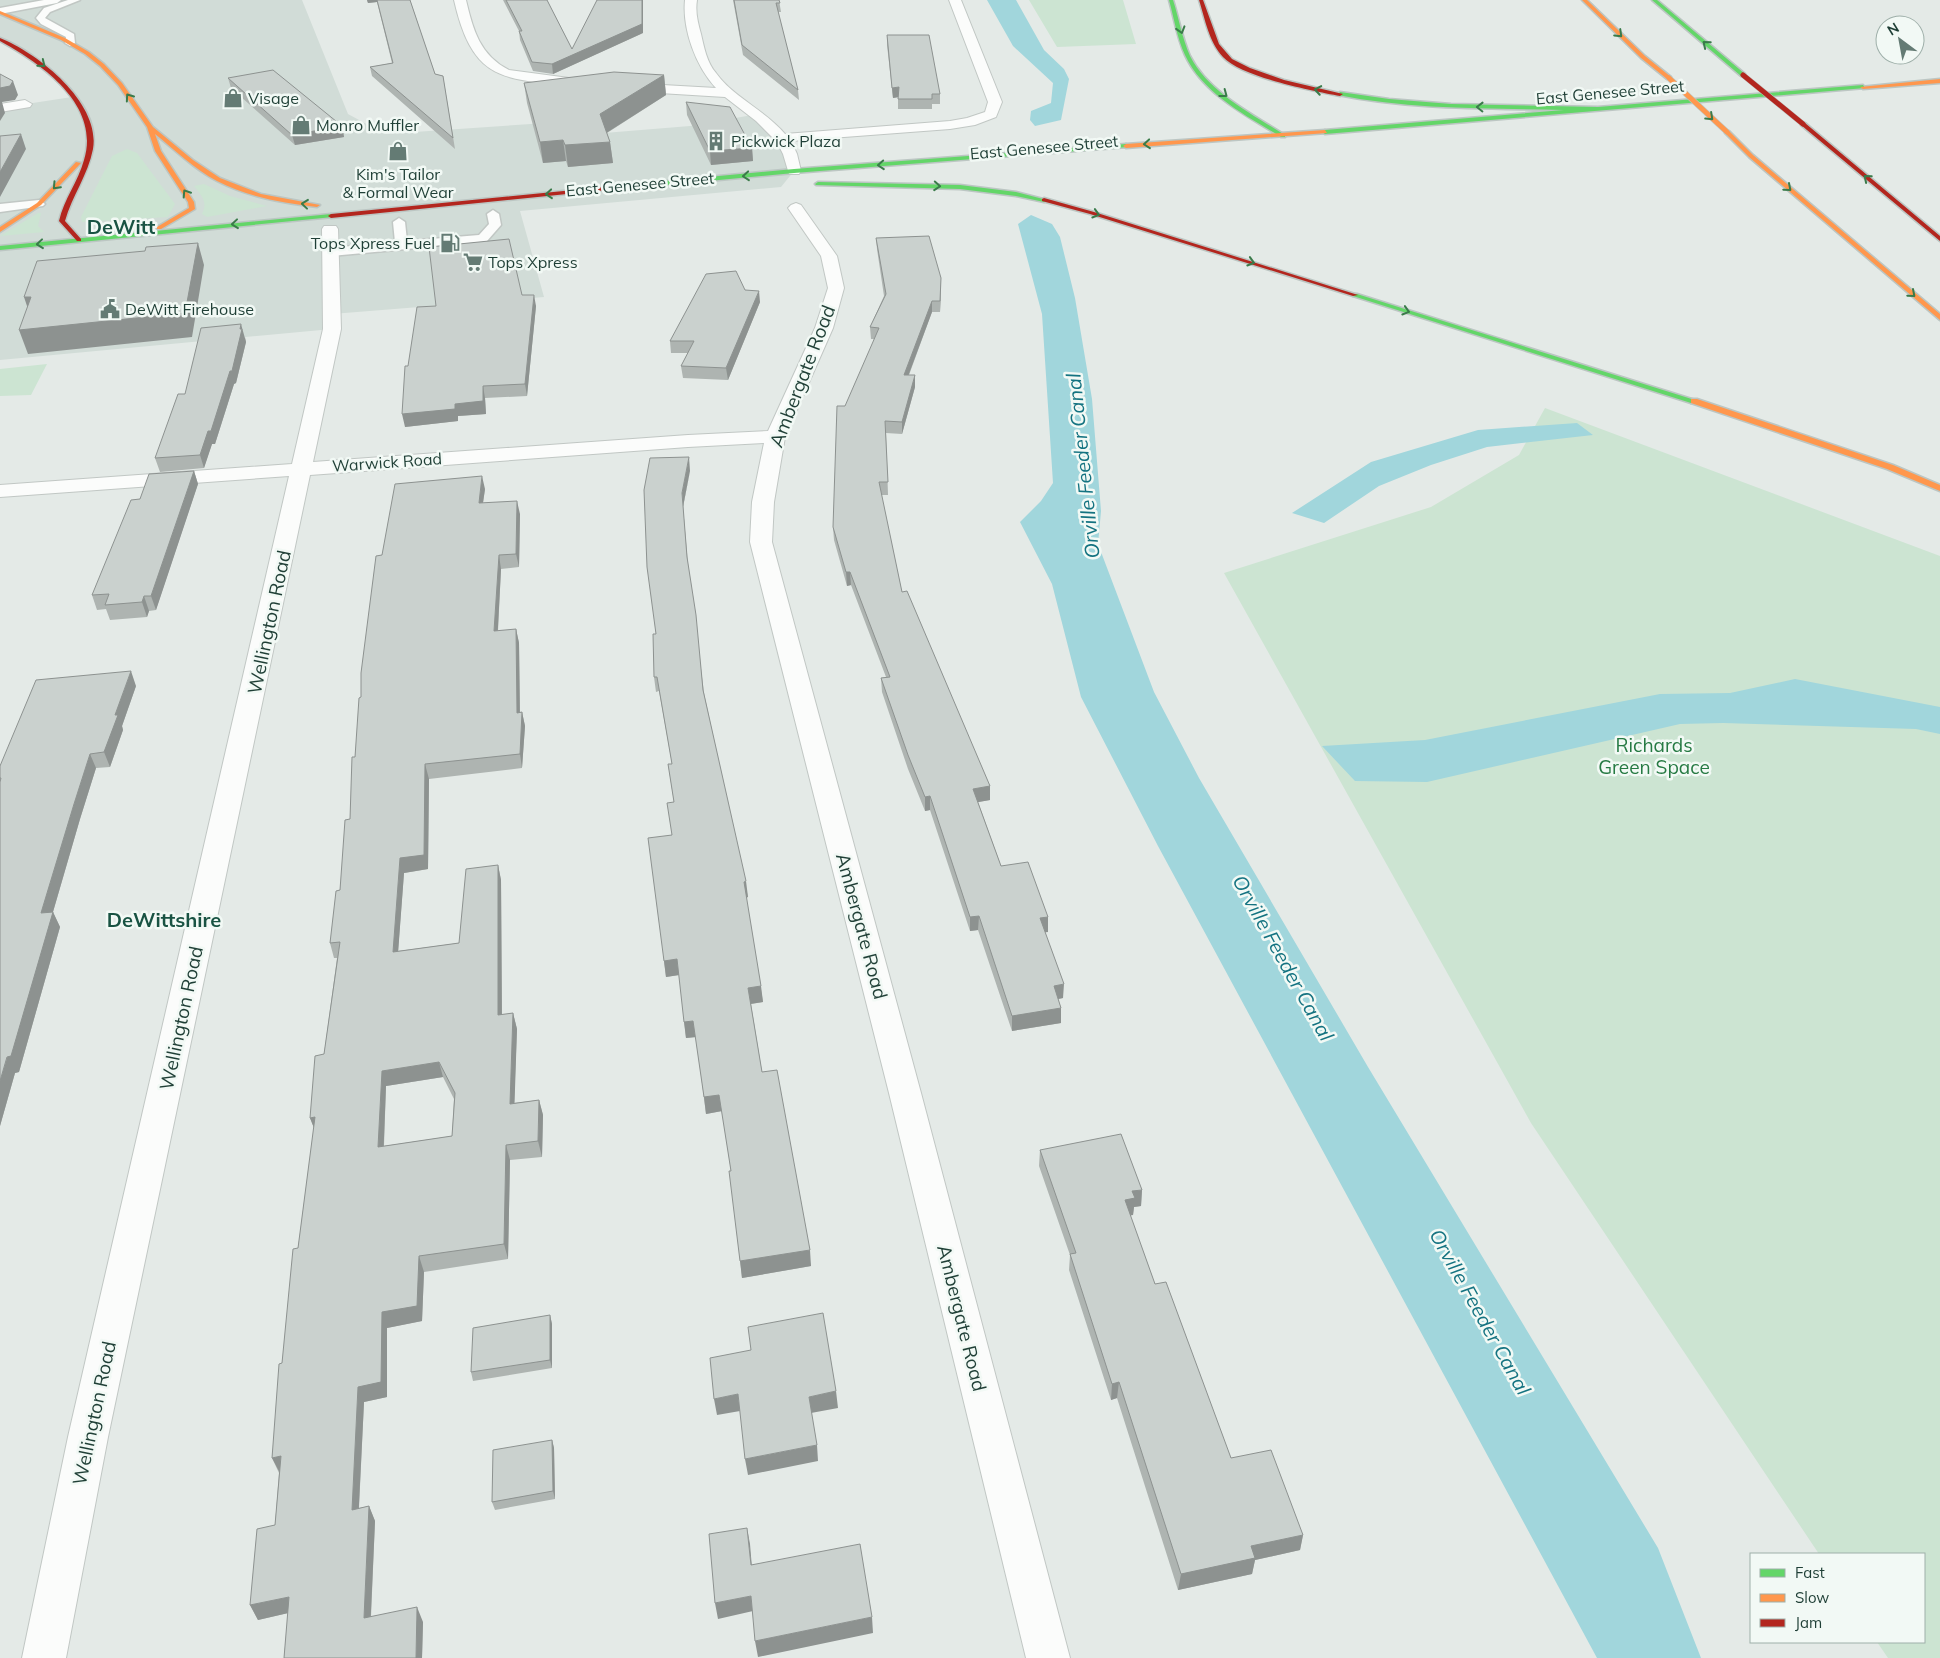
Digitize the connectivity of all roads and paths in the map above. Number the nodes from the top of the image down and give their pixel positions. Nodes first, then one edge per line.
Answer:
1 (57, 0) edge
2 (76, 0) edge
3 (460, 0) edge
4 (691, 0) edge
5 (956, 0) edge
6 (1172, 0) edge
7 (1201, 0) edge
8 (1584, 0) edge
9 (1654, 0) edge
10 (0, 12) edge
11 (0, 39) edge
12 (70, 43) junction
13 (1940, 81) edge
14 (1909, 84) junction
15 (1940, 85) edge
16 (730, 93) junction
17 (25, 104) dead end
18 (0, 108) edge
19 (1598, 109) junction
20 (150, 126) junction
21 (1283, 136) junction
22 (782, 138) junction
23 (89, 151) junction
24 (1031, 165) dead end
25 (934, 174) dead end
26 (800, 186) junction
27 (458, 202) junction
28 (40, 204) junction
29 (0, 208) edge
30 (1905, 210) junction
31 (493, 214) dead end
32 (399, 222) dead end
33 (1940, 227) edge
34 (0, 230) edge
35 (272, 234) dead end
36 (330, 235) joint
37 (148, 238) junction
38 (1940, 239) edge
39 (78, 245) junction
40 (401, 245) junction
41 (0, 248) edge
42 (0, 258) edge
43 (1940, 318) edge
44 (774, 437) junction
45 (303, 468) junction
46 (1940, 488) edge
47 (0, 491) edge
48 (44, 1658) edge
49 (1048, 1658) edge

1 - 10 lane
2 - 12 lane
3 - 16 street
4 - 16 street
5 - 22 street
6 -> 21 main road
19 -> 7 main road
8 -> 43 main road, bridge
30 -> 9 main road, bridge
10 - 12 main road
11 -> 23 main road
20 -> 12 main road
13 - 14 main road, East Genesee Street
14 - 15 main road
14 - 19 main road, East Genesee Street
16 - 22 street
17 - 18 street
19 - 21 main road, East Genesee Street
27 -> 20 main road
37 -> 20 main road
21 - 24 main road, East Genesee Street
21 -> 26 main road, East Genesee Street
22 - 26 street, Ambergate Road
23 -> 28 main road
23 - 39 main road
25 - 26 main road, East Genesee Street
26 -> 27 main road, East Genesee Street
26 - 44 street, Ambergate Road
26 -> 46 main road
27 -> 37 main road, East Genesee Street
28 - 29 lane
28 - 34 main road
30 - 33 main road
30 - 38 main road
31 - 40 lane
32 - 40 lane
35 - 37 main road, East Genesee Street
36 - 40 lane
36 - 45 street, Wellington Road
37 - 39 main road, East Genesee Street
39 -> 41 main road, East Genesee Street
39 - 42 main road, East Genesee Street
44 - 45 street, Warwick Road
44 - 49 street, Ambergate Road
45 - 47 street, Warwick Road
45 - 48 street, Wellington Road

